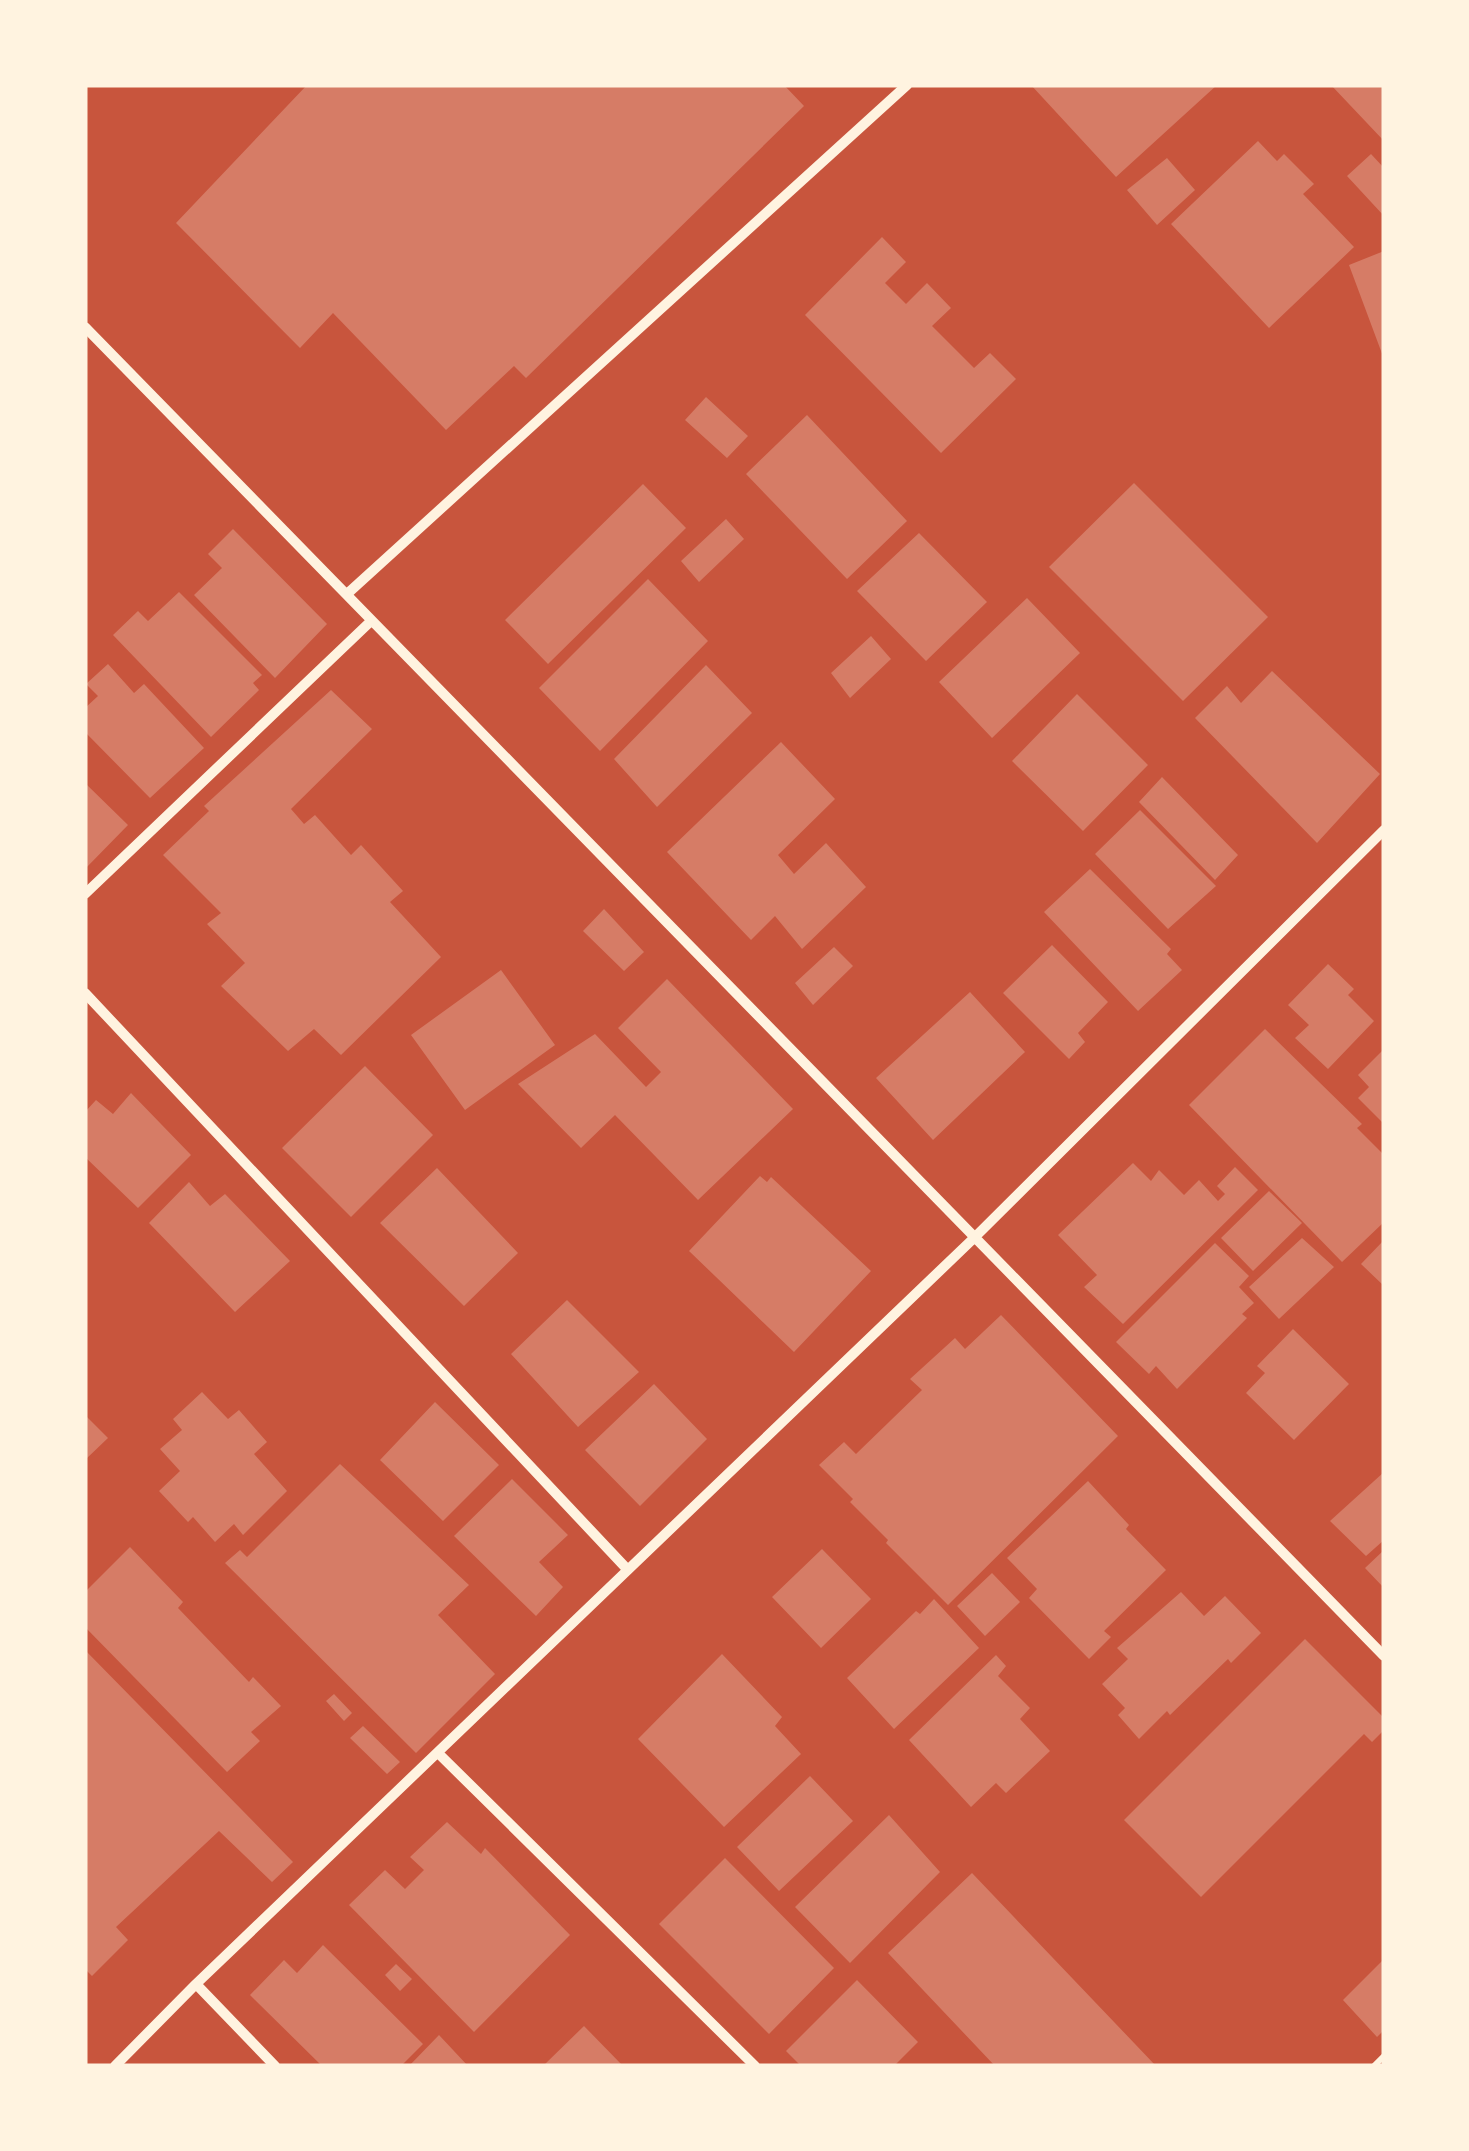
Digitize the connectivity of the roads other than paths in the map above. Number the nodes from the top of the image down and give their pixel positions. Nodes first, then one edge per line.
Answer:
1 (906, 85) edge
2 (85, 328) edge
3 (347, 594) junction
4 (370, 622) junction
5 (1384, 830) edge
6 (85, 894) edge
7 (85, 993) edge
8 (975, 1237) junction
9 (627, 1570) junction
10 (1384, 1656) edge
11 (438, 1752) junction
12 (196, 1984) junction
13 (115, 2066) edge
14 (274, 2066) edge
15 (756, 2066) edge

1 - 3 street
2 - 3 street
3 - 4 street
4 - 6 street
4 - 8 street
5 - 8 street
7 - 9 street
8 - 9 street
8 - 10 street
9 - 11 street
11 - 12 street
11 - 15 street
12 - 13 street
12 - 14 street

